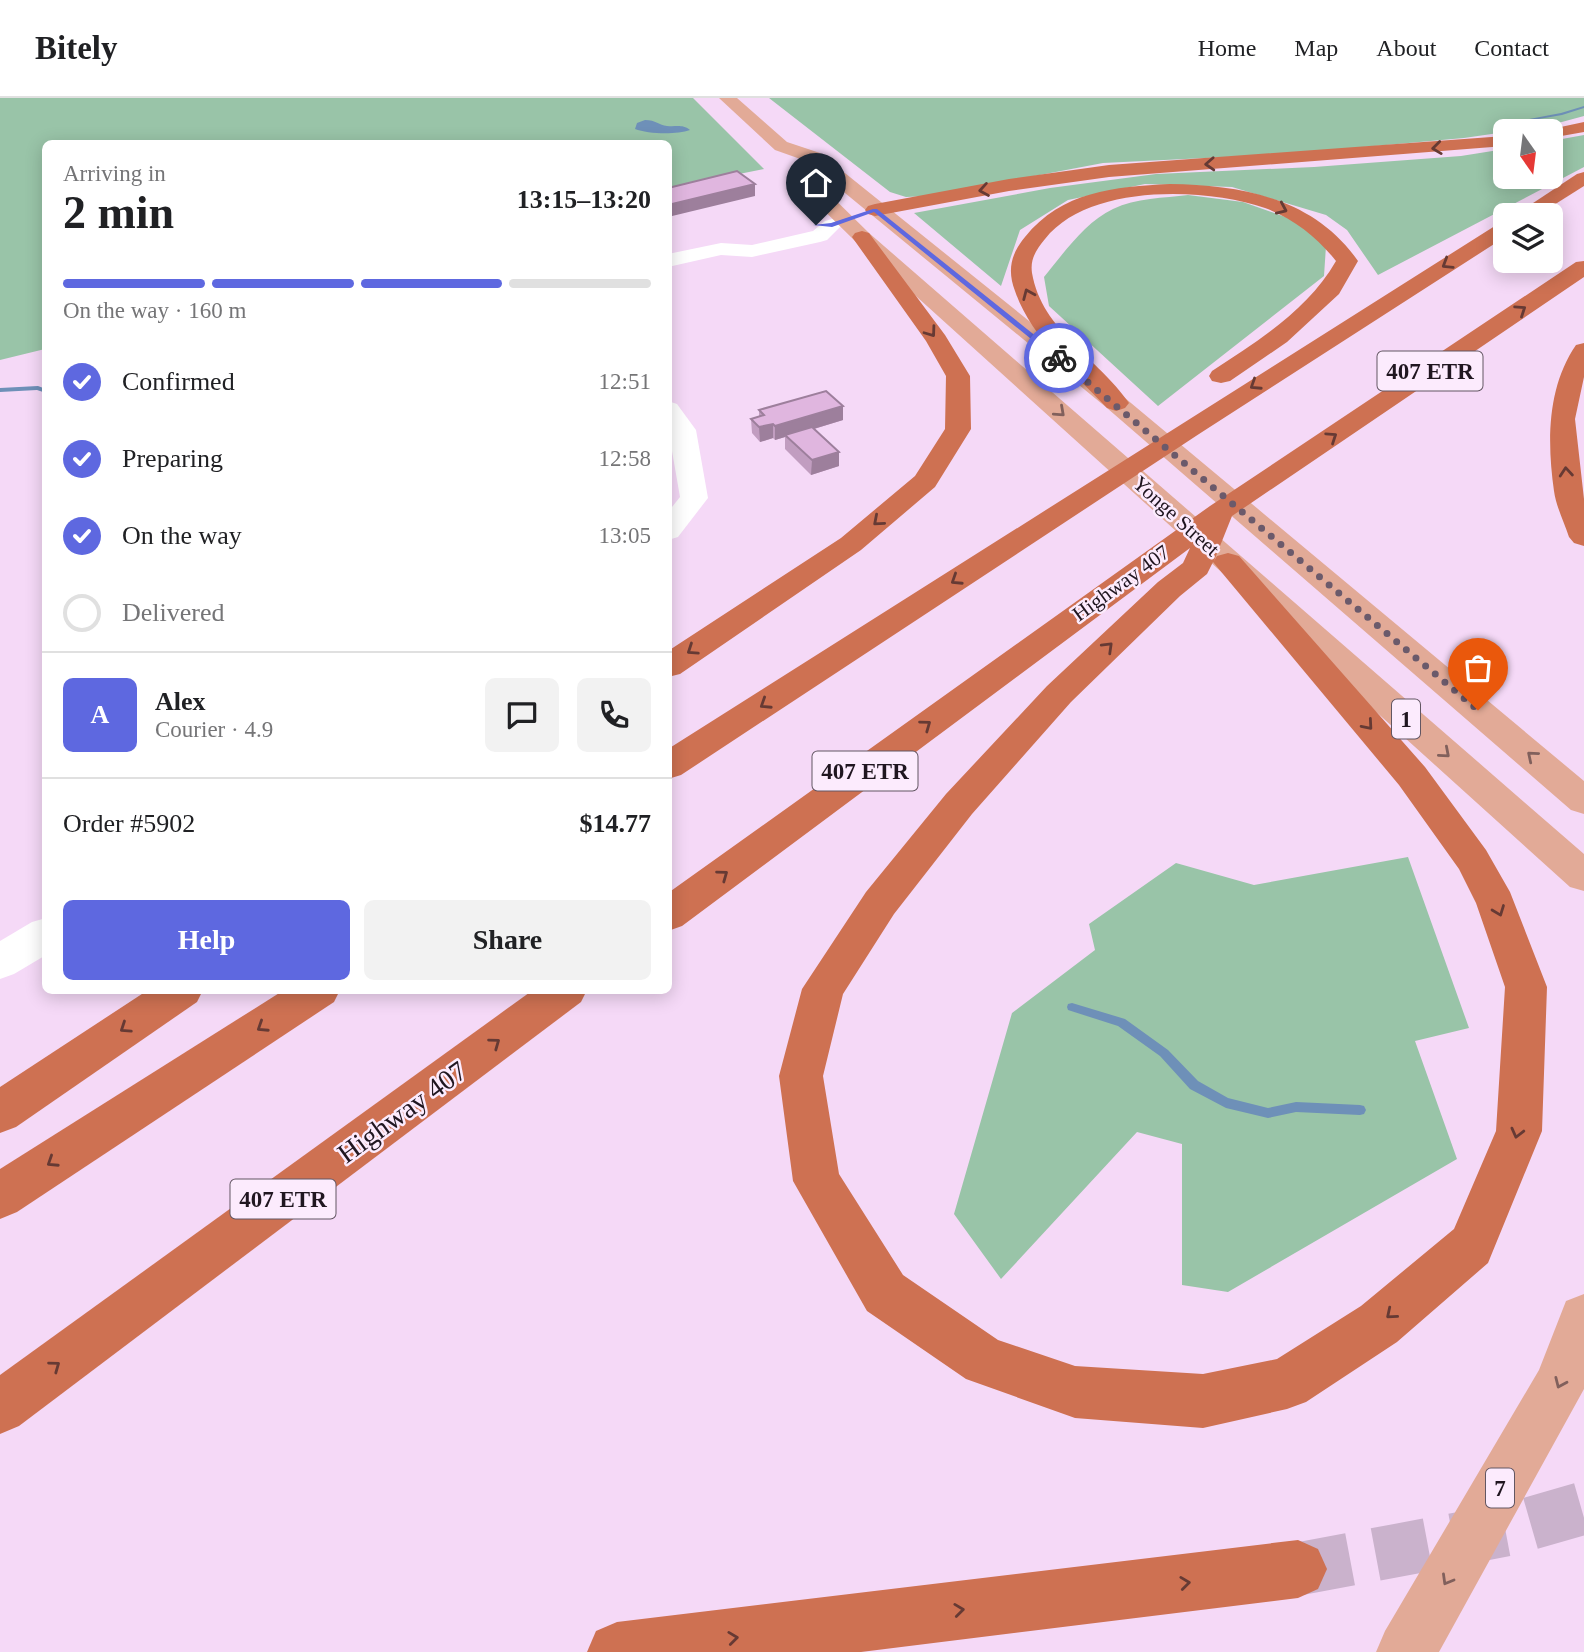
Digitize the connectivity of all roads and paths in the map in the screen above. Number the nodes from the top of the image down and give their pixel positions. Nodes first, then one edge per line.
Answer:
1 (727, 98) edge
2 (1584, 127) edge
3 (1563, 131) edge
4 (1493, 142) edge
5 (781, 146) junction
6 (1584, 178) edge
7 (1544, 203) edge
8 (875, 210) junction
9 (846, 228) junction
10 (1493, 235) edge
11 (672, 260) edge
12 (1584, 267) edge
13 (1584, 350) edge
14 (1197, 402) junction
15 (1116, 403) junction
16 (672, 415) edge
17 (672, 526) edge
18 (1584, 537) edge
19 (1228, 562) junction
20 (1164, 572) junction
21 (672, 663) edge
22 (672, 763) edge
23 (1584, 800) edge
24 (1584, 876) edge
25 (672, 912) edge
26 (42, 936) edge
27 (0, 962) edge
28 (176, 994) edge
29 (313, 994) edge
30 (561, 994) edge
31 (0, 1112) edge
32 (0, 1196) edge
33 (1584, 1319) edge
34 (0, 1407) edge
35 (1298, 1569) tunnel mouth
36 (617, 1652) edge
37 (1406, 1652) edge

1 - 5 main road, Yonge Street / 1
2 - 3 highway
4 -> 8 highway
5 - 8 main road, Yonge Street / 1
5 - 9 main road, Yonge Street / 1
6 - 7 highway
8 - 9 main road
8 - 15 main road, Yonge Street / 1
9 - 11 street
9 -> 19 main road, Yonge Street / 1
9 -> 21 highway
10 -> 14 highway
20 -> 12 highway, 407 ETR
18 -> 13 highway
15 -> 14 highway
14 -> 22 highway
23 -> 15 main road, Yonge Street / 1
16 - 17 street
19 -> 20 highway
19 -> 24 main road, Yonge Street / 1
25 -> 20 highway, Highway 407 / 407 ETR
26 - 27 street
28 -> 31 highway
29 -> 32 highway
34 -> 30 highway, Highway 407 / 407 ETR
33 -> 37 main road, 7
36 -> 35 highway

